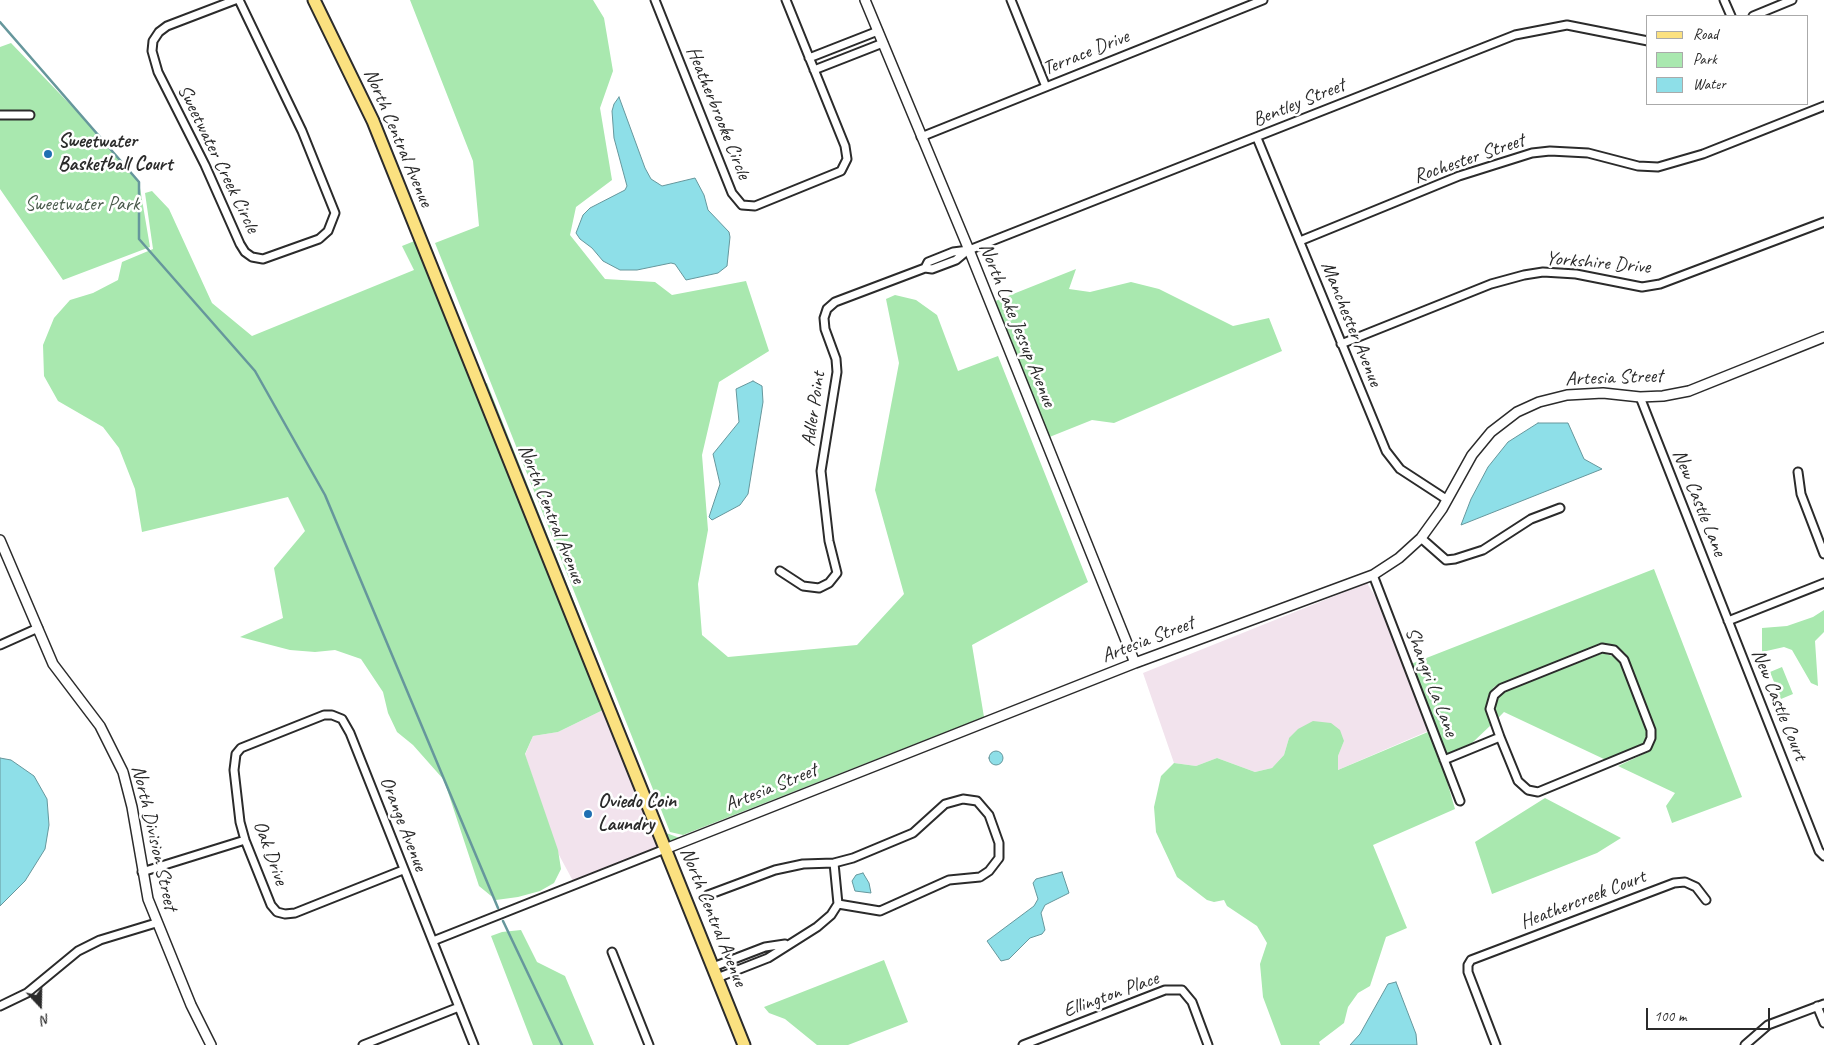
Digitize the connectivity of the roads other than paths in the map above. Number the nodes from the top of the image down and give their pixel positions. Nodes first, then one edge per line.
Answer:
1 (235, 0) edge
2 (239, 0) edge
3 (314, 0) edge
4 (655, 0) edge
5 (786, 0) edge
6 (865, 0) edge
7 (1011, 0) edge
8 (1263, 0) edge
9 (1724, 0) edge
10 (1792, 0) edge
11 (1731, 15) edge
12 (1755, 15) edge
13 (878, 31) junction
14 (1646, 41) edge
15 (883, 43) junction
16 (840, 46) junction
17 (809, 58) junction
18 (845, 58) junction
19 (814, 70) junction
20 (1046, 87) junction
21 (1824, 106) edge
22 (0, 115) edge
23 (30, 115) dead end
24 (921, 137) junction
25 (1257, 138) junction
26 (1824, 222) edge
27 (1300, 241) junction
28 (969, 250) junction
29 (1824, 337) edge
30 (1341, 344) junction
31 (1640, 397) junction
32 (1798, 472) dead end
33 (1446, 499) junction
34 (1560, 508) dead end
35 (1421, 538) junction
36 (0, 540) edge
37 (1824, 554) edge
38 (780, 571) dead end
39 (1373, 575) junction
40 (1824, 582) edge
41 (1728, 621) junction
42 (38, 628) junction
43 (0, 645) edge
44 (1134, 663) junction
45 (342, 719) joint
46 (1500, 737) junction
47 (1444, 760) junction
48 (1460, 801) dead end
49 (245, 840) junction
50 (665, 849) junction
51 (1824, 856) edge
52 (834, 863) junction
53 (403, 870) junction
54 (142, 872) junction
55 (708, 895) dead end
56 (1706, 900) dead end
57 (838, 904) junction
58 (156, 923) junction
59 (433, 941) junction
60 (788, 943) junction
61 (612, 952) dead end
62 (715, 972) junction
63 (1821, 1005) edge
64 (0, 1006) edge
65 (459, 1007) junction
66 (1824, 1023) edge
67 (211, 1045) edge
68 (363, 1045) edge
69 (474, 1045) edge
70 (649, 1045) edge
71 (744, 1045) edge
72 (1023, 1045) edge
73 (1208, 1045) edge
74 (1496, 1045) edge
75 (1745, 1045) edge

1 - 2 street, Sweetwater Creek Circle
3 - 50 main road, North Central Avenue
4 - 19 street, Heatherbrooke Circle
5 - 17 street, Heatherbrooke Circle
6 - 13 street, North Lake Jessup Avenue
7 - 20 street
8 - 20 street, Terrace Drive
9 - 11 street
10 - 12 street
13 - 15 street, North Lake Jessup Avenue
13 - 16 street
14 - 25 street, Bentley Street
15 - 18 street
15 - 24 street, North Lake Jessup Avenue
16 - 17 street
16 - 18 street
17 - 19 street, Heatherbrooke Circle
18 - 19 street
20 - 24 street, Terrace Drive
21 - 27 street, Rochester Street
22 - 23 street
24 - 28 street, North Lake Jessup Avenue
25 - 27 street, Manchester Avenue
25 - 28 street, Bentley Street
26 - 30 street, Yorkshire Drive
27 - 30 street, Manchester Avenue
28 - 38 street, Adler Point
28 - 44 street, North Lake Jessup Avenue
29 - 31 street, Artesia Street
30 - 33 street, Manchester Avenue
31 - 33 street, Artesia Street
31 - 41 street, New Castle Lane
32 - 37 street
33 - 35 street, Artesia Street
34 - 35 street
35 - 39 street, Artesia Street
36 - 42 street, North Division Street
39 - 44 street, Artesia Street
39 - 47 street, Shangri La Lane
40 - 41 street
41 - 51 street, New Castle Court
42 - 43 street
42 - 54 street, North Division Street
44 - 50 street, Artesia Street
45 - 49 street, Oak Drive
45 - 53 street, Orange Avenue
46 - 46 street
46 - 47 street
47 - 48 street, Shangri La Lane
49 - 53 street, Oak Drive
49 - 54 street
50 - 59 street, Artesia Street
50 - 62 main road, North Central Avenue
52 - 55 street
52 - 57 street
52 - 57 street
53 - 59 street, Orange Avenue
54 - 58 street, North Division Street
56 - 74 street, Heathercreek Court
57 - 60 street
58 - 64 street
58 - 67 street, North Division Street
59 - 65 street, Orange Avenue
60 - 62 street
60 - 62 street
61 - 70 street
62 - 71 main road, North Central Avenue
63 - 66 street
63 - 75 street
65 - 68 street
65 - 69 street, Orange Avenue
72 - 73 street, Ellington Place

